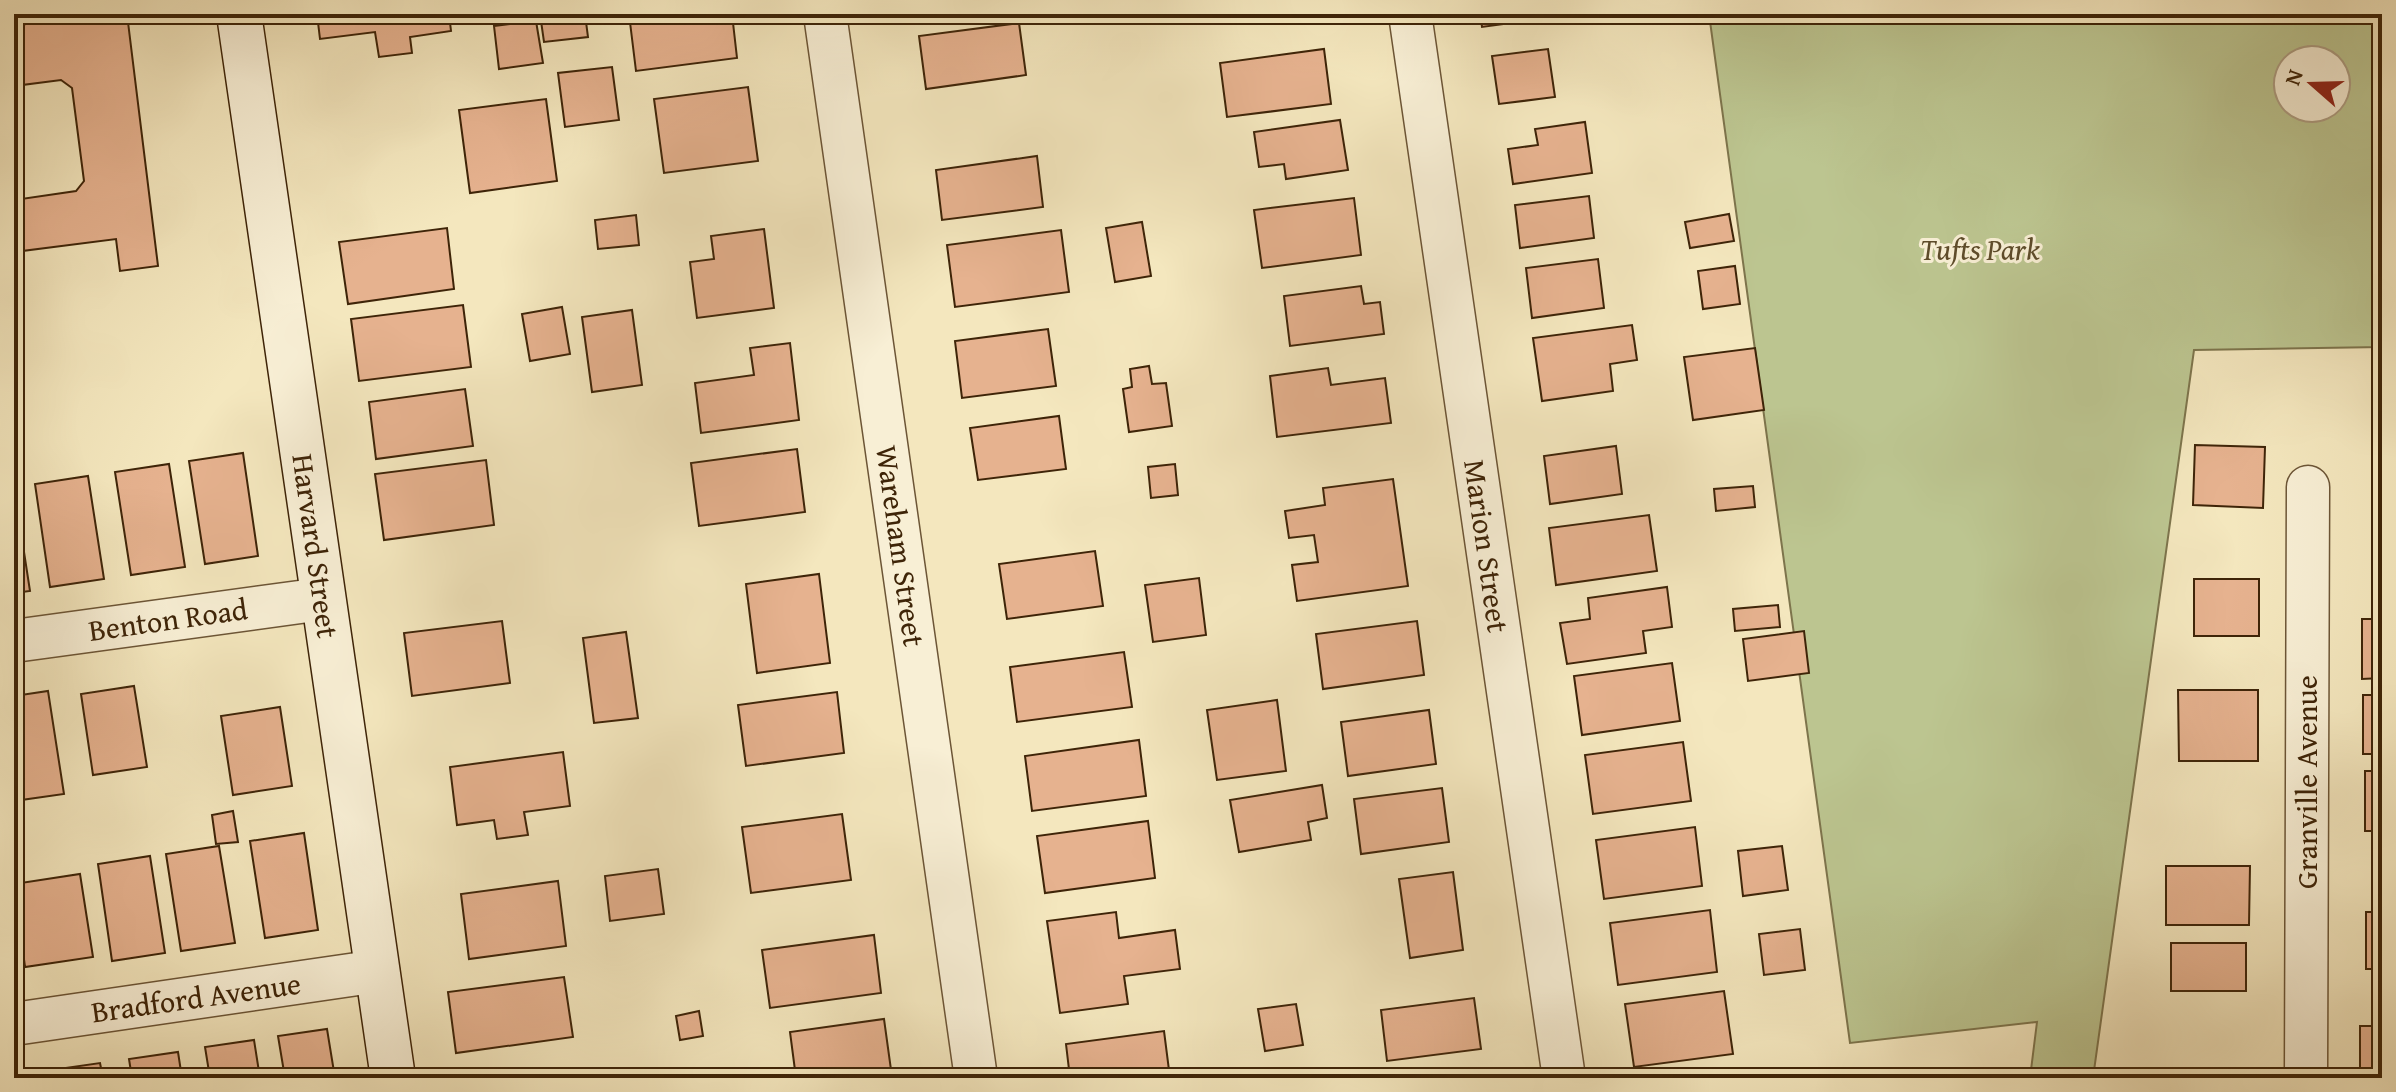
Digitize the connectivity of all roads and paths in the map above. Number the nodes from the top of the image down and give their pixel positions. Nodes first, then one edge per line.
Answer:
1 (239, 14) edge
2 (825, 14) edge
3 (1410, 14) edge
4 (2308, 487) dead end
5 (322, 599) junction
6 (14, 641) edge
7 (378, 971) junction
8 (14, 1024) edge
9 (393, 1078) edge
10 (976, 1078) edge
11 (1564, 1078) edge
12 (2306, 1078) edge

1 - 5 main road, Harvard Street
2 - 10 street, Wareham Street
3 - 11 street, Marion Street
4 - 12 street, Granville Avenue
5 - 6 street, Benton Road
5 - 7 main road, Harvard Street
7 - 8 street, Bradford Avenue
7 - 9 main road, Harvard Street

